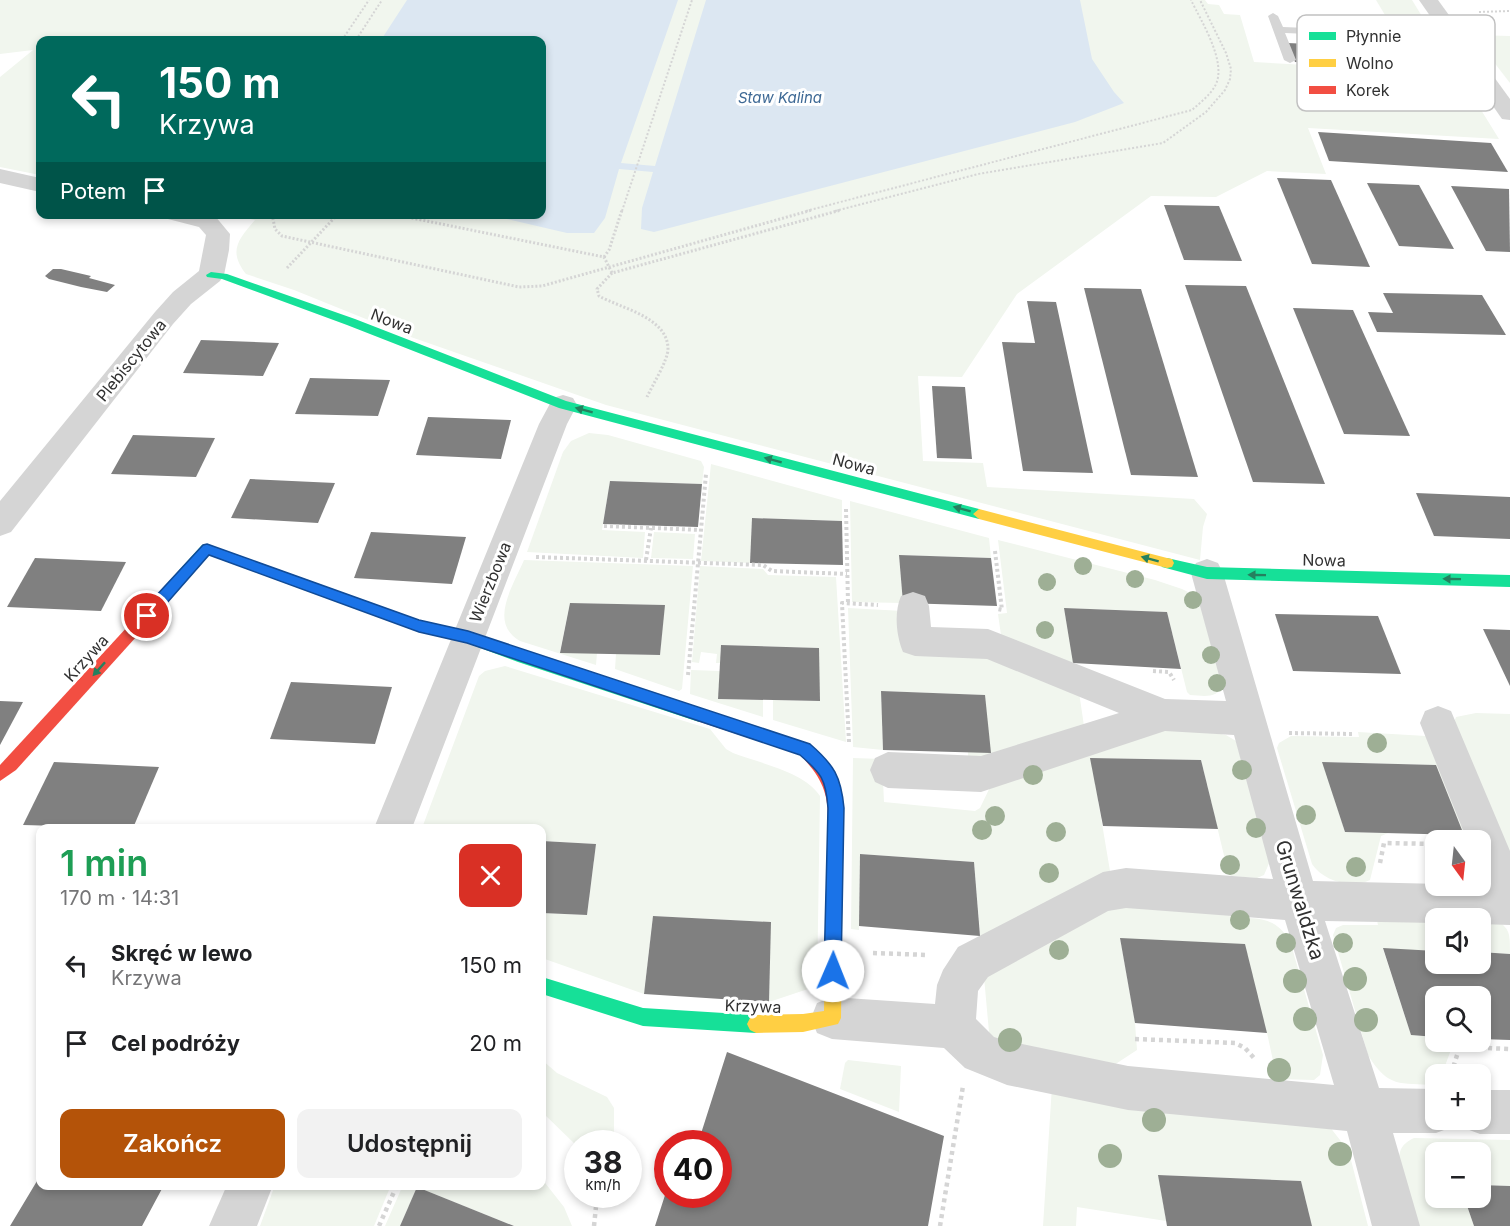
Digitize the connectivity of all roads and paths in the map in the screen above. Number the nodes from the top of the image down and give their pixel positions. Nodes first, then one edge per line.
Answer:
1 (369, 0) edge
2 (382, 0) edge
3 (692, 0) edge
4 (1191, 0) edge
5 (1200, 0) edge
6 (1428, 0) edge
7 (1510, 11) edge
8 (1479, 12) dead end
9 (1439, 15) edge
10 (1273, 16) dead end
11 (1279, 30) junction
12 (1297, 31) edge
13 (345, 36) edge
14 (359, 36) edge
15 (1290, 60) dead end
16 (1495, 93) edge
17 (1510, 114) edge
18 (0, 176) edge
19 (36, 184) edge
20 (198, 219) edge
21 (273, 219) edge
22 (333, 219) edge
23 (417, 219) edge
24 (311, 243) junction
25 (604, 257) junction
26 (609, 267) junction
27 (612, 273) junction
28 (211, 275) junction
29 (258, 289) junction
30 (563, 405) junction
31 (636, 424) junction
32 (707, 467) dead end
33 (846, 507) dead end
34 (0, 523) edge
35 (604, 526) dead end
36 (651, 528) junction
37 (700, 530) junction
38 (528, 556) dead end
39 (646, 560) junction
40 (697, 562) junction
41 (1207, 573) junction
42 (848, 574) junction
43 (1510, 581) edge
44 (848, 604) dead end
45 (913, 606) dead end
46 (468, 637) junction
47 (1148, 671) dead end
48 (687, 680) dead end
49 (1175, 681) dead end
50 (1165, 715) junction
51 (1248, 719) junction
52 (1438, 723) dead end
53 (1284, 733) dead end
54 (1354, 734) dead end
55 (839, 744) dead end
56 (849, 747) dead end
57 (888, 770) dead end
58 (0, 774) edge
59 (395, 824) edge
60 (1425, 844) edge
61 (1378, 870) dead end
62 (1510, 898) edge
63 (1299, 901) junction
64 (1510, 905) edge
65 (546, 987) edge
66 (832, 1018) junction
67 (954, 1027) junction
68 (1135, 1039) dead end
69 (1510, 1049) edge
70 (1258, 1064) dead end
71 (1454, 1064) edge
72 (1364, 1110) junction
73 (1425, 1111) edge
74 (1491, 1112) edge
75 (1510, 1112) edge
76 (248, 1190) edge
77 (395, 1190) edge
78 (596, 1208) edge
79 (233, 1226) edge
80 (379, 1226) edge
81 (594, 1226) edge
82 (940, 1226) edge
83 (1396, 1226) edge

1 - 13 path
2 - 14 path
3 - 25 path
4 - 26 path
5 - 27 path
6 - 9 street
7 - 8 path
10 - 11 lane
11 - 12 lane
11 - 15 lane
16 - 17 street
18 - 19 street
20 - 28 street
21 - 24 path
22 - 24 path
23 - 25 path
24 - 26 path
24 - 29 path
25 - 26 path
26 - 27 path
27 - 31 path
28 - 29 street, Nowa
28 - 34 street, Plebiscytowa
29 - 30 street, Nowa
31 -> 30 street, Nowa
30 - 46 street, Wierzbowa
41 -> 31 street, Nowa
32 - 37 path
33 - 42 path
35 - 36 path
36 - 37 path
36 - 39 path
37 - 40 path
38 - 39 path
39 - 40 path
40 - 42 path
40 - 48 path
43 -> 41 street, Nowa
41 - 51 street, Grunwaldzka
42 - 44 path
45 - 50 street
46 -> 58 street, Krzywa
46 - 59 street, Wierzbowa
46 - 66 street, Krzywa
47 - 49 path
50 - 51 street
50 - 57 street
51 - 63 street, Grunwaldzka
52 - 62 street
53 - 54 path
55 - 56 path
60 - 61 path
63 - 64 street
63 - 67 street
63 - 72 street, Grunwaldzka
65 - 66 street, Krzywa
66 - 67 street
67 - 72 street
67 - 82 path
68 - 70 path
69 - 71 path
72 - 73 street
72 - 83 street, Grunwaldzka
74 - 75 street
76 - 79 street
77 - 80 path
78 - 81 path

